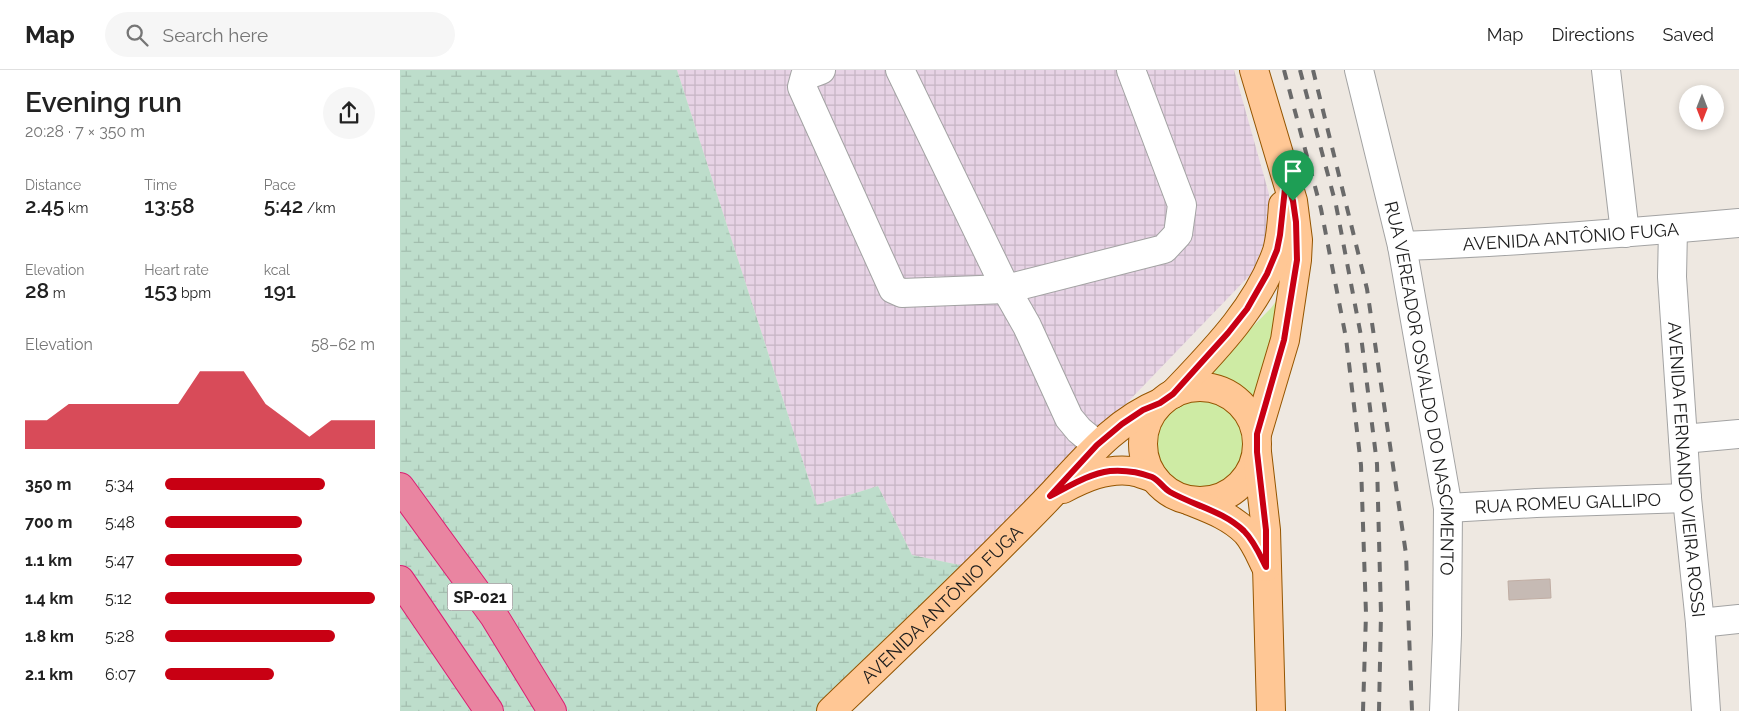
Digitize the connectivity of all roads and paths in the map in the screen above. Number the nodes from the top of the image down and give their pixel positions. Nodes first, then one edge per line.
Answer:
1 (821, 70) edge
2 (900, 70) edge
3 (1131, 70) edge
4 (1254, 70) edge
5 (1359, 70) edge
6 (1606, 70) edge
7 (1286, 179) junction
8 (1624, 222) junction
9 (1739, 223) edge
10 (1673, 229) junction
11 (1402, 246) junction
12 (1006, 289) junction
13 (1167, 398) junction
14 (1739, 434) edge
15 (1683, 440) junction
16 (1257, 443) junction
17 (1097, 445) junction
18 (1154, 478) junction
19 (400, 487) edge
20 (1050, 496) junction
21 (1687, 498) junction
22 (1186, 499) junction
23 (1448, 508) junction
24 (1266, 567) junction
25 (400, 580) edge
26 (1739, 618) edge
27 (1700, 623) junction
28 (489, 711) edge
29 (552, 711) edge
30 (831, 711) edge
31 (1271, 711) edge
32 (1444, 711) edge
33 (1706, 711) edge

1 - 12 street
2 - 12 street
3 - 12 street
4 - 7 main road
5 - 11 street, RUA VEREADOR OSVALDO DO NASCIMENTO
6 - 8 street
7 - 13 main road
7 - 16 main road
8 - 10 street, AVENIDA ANTÔNIO FUGA
8 - 11 street, AVENIDA ANTÔNIO FUGA
9 - 10 street, AVENIDA ANTÔNIO FUGA
10 - 15 street, AVENIDA FERNANDO VIEIRA ROSSI
11 - 23 street, RUA VEREADOR OSVALDO DO NASCIMENTO
12 - 17 street
13 - 16 main road
13 - 17 main road, AVENIDA ANTÔNIO FUGA
13 - 18 main road
14 - 15 street
15 - 21 street, AVENIDA FERNANDO VIEIRA ROSSI
16 - 22 main road
16 - 24 main road
17 - 20 main road, AVENIDA ANTÔNIO FUGA
18 - 20 main road, AVENIDA ANTÔNIO FUGA
18 - 22 main road
19 - 29 highway, SP-021
20 - 30 main road, AVENIDA ANTÔNIO FUGA
21 - 23 street, RUA ROMEU GALLIPO
21 - 27 street, AVENIDA FERNANDO VIEIRA ROSSI
22 - 24 main road
23 - 32 street, RUA VEREADOR OSVALDO DO NASCIMENTO
24 - 31 main road
25 - 28 highway, SP-021
26 - 27 street
27 - 33 street, AVENIDA FERNANDO VIEIRA ROSSI

